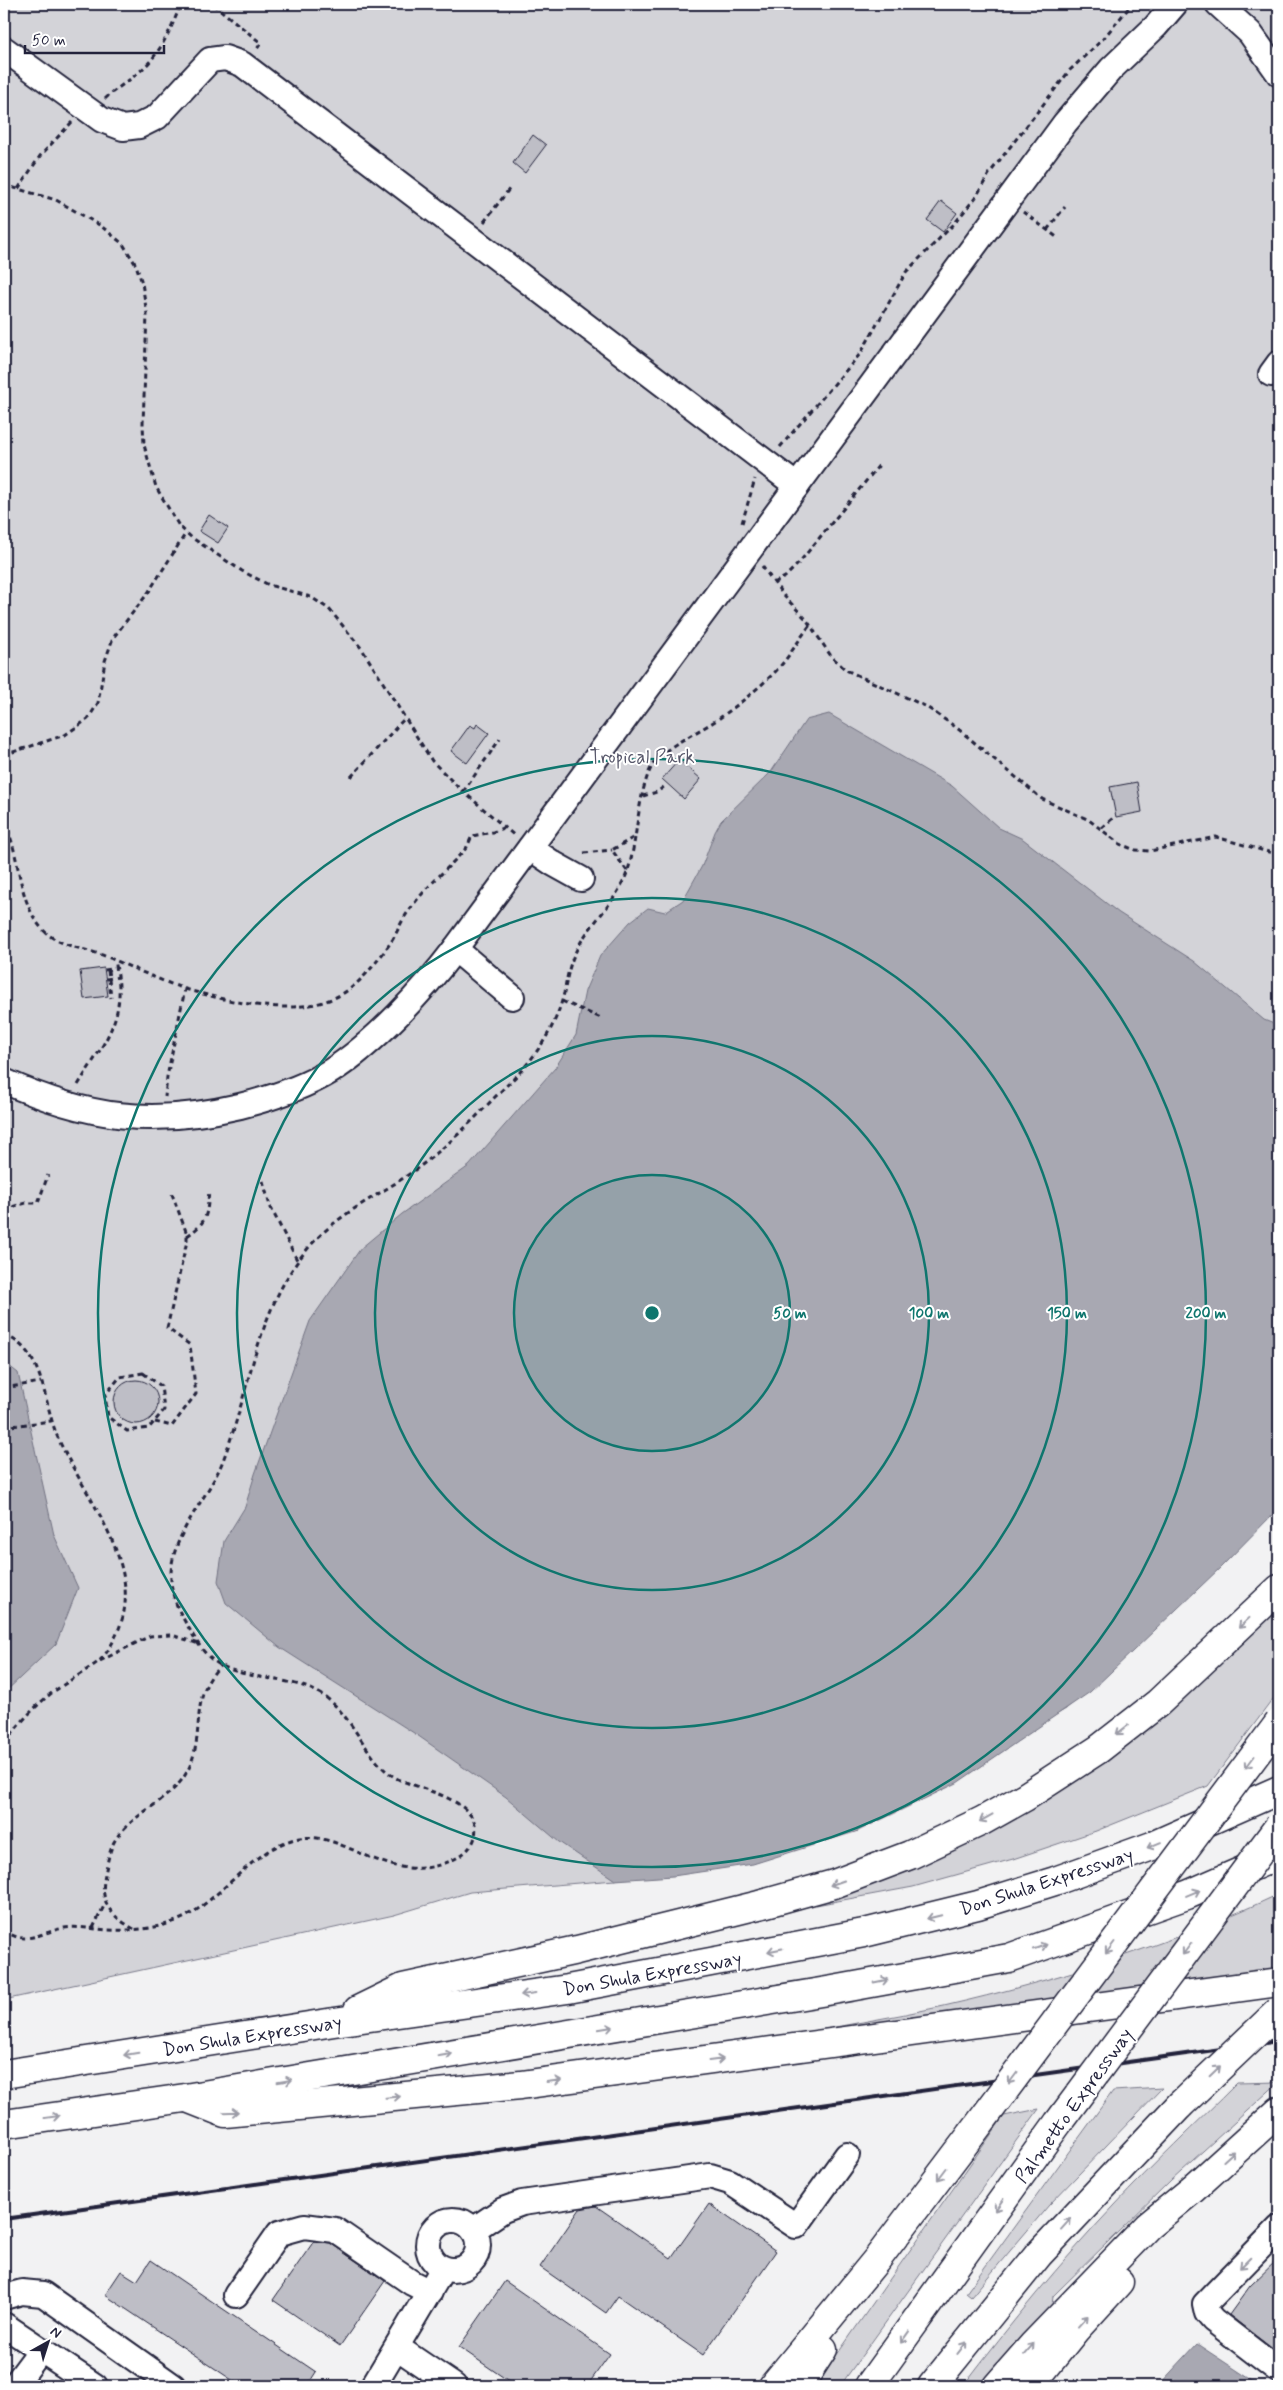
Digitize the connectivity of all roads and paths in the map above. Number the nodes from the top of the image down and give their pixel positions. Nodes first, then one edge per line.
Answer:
1 (180, 4) edge
2 (213, 4) edge
3 (1132, 4) edge
4 (1175, 4) edge
5 (1218, 4) edge
6 (260, 45) dead end
7 (4, 49) edge
8 (1279, 74) edge
9 (104, 100) dead end
10 (73, 121) dead end
11 (4, 185) edge
12 (510, 188) dead end
13 (18, 189) junction
14 (1065, 207) dead end
15 (488, 217) dead end
16 (1017, 218) dead end
17 (1047, 230) junction
18 (1058, 238) dead end
19 (774, 454) dead end
20 (880, 464) dead end
21 (757, 476) dead end
22 (797, 486) junction
23 (742, 525) dead end
24 (186, 534) junction
25 (756, 560) dead end
26 (774, 583) junction
27 (810, 625) junction
28 (404, 719) junction
29 (500, 739) dead end
30 (4, 755) edge
31 (350, 777) dead end
32 (665, 786) dead end
33 (463, 792) junction
34 (643, 796) junction
35 (1113, 818) dead end
36 (4, 821) edge
37 (505, 827) junction
38 (1102, 828) junction
39 (636, 836) junction
40 (530, 848) junction
41 (612, 850) junction
42 (584, 853) dead end
43 (1279, 854) edge
44 (628, 870) junction
45 (581, 878) dead end
46 (455, 949) junction
47 (115, 960) junction
48 (117, 968) junction
49 (119, 977) junction
50 (108, 979) junction
51 (184, 989) junction
52 (512, 997) dead end
53 (111, 998) dead end
54 (562, 1001) junction
55 (603, 1019) dead end
56 (4, 1081) edge
57 (77, 1087) dead end
58 (165, 1103) dead end
59 (48, 1175) dead end
60 (263, 1181) dead end
61 (209, 1190) dead end
62 (172, 1194) dead end
63 (4, 1209) edge
64 (187, 1236) junction
65 (298, 1262) junction
66 (4, 1335) edge
67 (41, 1382) junction
68 (4, 1388) edge
69 (51, 1421) junction
70 (154, 1422) junction
71 (4, 1427) edge
72 (1279, 1589) edge
73 (199, 1644) junction
74 (99, 1661) junction
75 (221, 1665) junction
76 (1279, 1723) edge
77 (4, 1743) edge
78 (1279, 1790) edge
79 (1279, 1826) edge
80 (1279, 1855) edge
81 (105, 1904) junction
82 (93, 1928) junction
83 (4, 1930) edge
84 (135, 1930) junction
85 (1279, 1982) edge
86 (1279, 2011) edge
87 (334, 2022) junction
88 (4, 2074) edge
89 (185, 2098) junction
90 (1279, 2110) edge
91 (4, 2124) edge
92 (847, 2155) dead end
93 (1193, 2189) junction
94 (1279, 2228) edge
95 (473, 2230) junction
96 (444, 2267) junction
97 (430, 2292) junction
98 (236, 2295) dead end
99 (4, 2297) edge
100 (846, 2298) junction
101 (4, 2325) edge
102 (398, 2348) junction
103 (41, 2350) junction
104 (1279, 2371) edge
105 (14, 2386) edge
106 (95, 2386) edge
107 (173, 2386) edge
108 (373, 2386) edge
109 (454, 2386) edge
110 (774, 2386) edge
111 (800, 2386) edge
112 (869, 2386) edge
113 (932, 2386) edge
114 (997, 2386) edge
115 (1030, 2386) edge

1 - 9 path
2 - 6 path
3 - 19 path
4 - 22 street
5 - 8 street
7 - 22 street
10 - 13 path
11 - 13 path
12 - 15 path
13 - 24 path
14 - 17 path
16 - 17 path
17 - 18 path
20 - 26 path
21 - 23 path
22 - 40 street
24 - 28 path
24 - 30 path
25 - 26 path
26 - 27 path
27 - 34 path
27 - 38 path
28 - 31 path
28 - 33 path
29 - 33 path
32 - 34 path
33 - 37 path
34 - 39 path
35 - 38 path
36 - 47 path
37 - 40 path
37 - 51 path
38 - 43 path
39 - 41 path
39 - 44 path
40 - 45 street
40 - 46 street
41 - 42 path
41 - 44 path
44 - 54 path
46 - 52 street
46 - 56 street
47 - 48 path
47 - 51 path
48 - 49 path
48 - 50 path
49 - 50 path
49 - 57 path
50 - 53 path
51 - 58 path
54 - 55 path
54 - 65 path
59 - 63 path
60 - 65 path
61 - 64 path
62 - 64 path
64 - 70 path
65 - 73 path
66 - 67 path
67 - 68 path
67 - 69 path
69 - 71 path
69 - 74 path
70 - 70 path
72 -> 87 highway
73 - 74 path
73 - 75 path
74 - 77 path
75 - 81 path
75 - 84 path
76 -> 100 highway, bridge
78 -> 87 highway, Don Shula Expressway
79 -> 112 highway, Palmetto Expressway, bridge
89 -> 80 highway
81 - 82 path
81 - 84 path
82 - 83 path
82 - 84 path
89 -> 85 highway
113 -> 86 highway, bridge
87 -> 88 highway, Don Shula Expressway
91 -> 89 highway
93 -> 90 highway
92 - 95 street
114 -> 93 highway
115 -> 93 highway
94 -> 104 street
95 - 96 street
95 - 96 street
96 - 97 street
97 - 98 street
97 - 102 street
99 - 107 street
100 - 110 highway
100 - 111 highway
101 - 103 street
102 - 108 street
102 - 109 street
103 - 105 street
103 - 106 street

